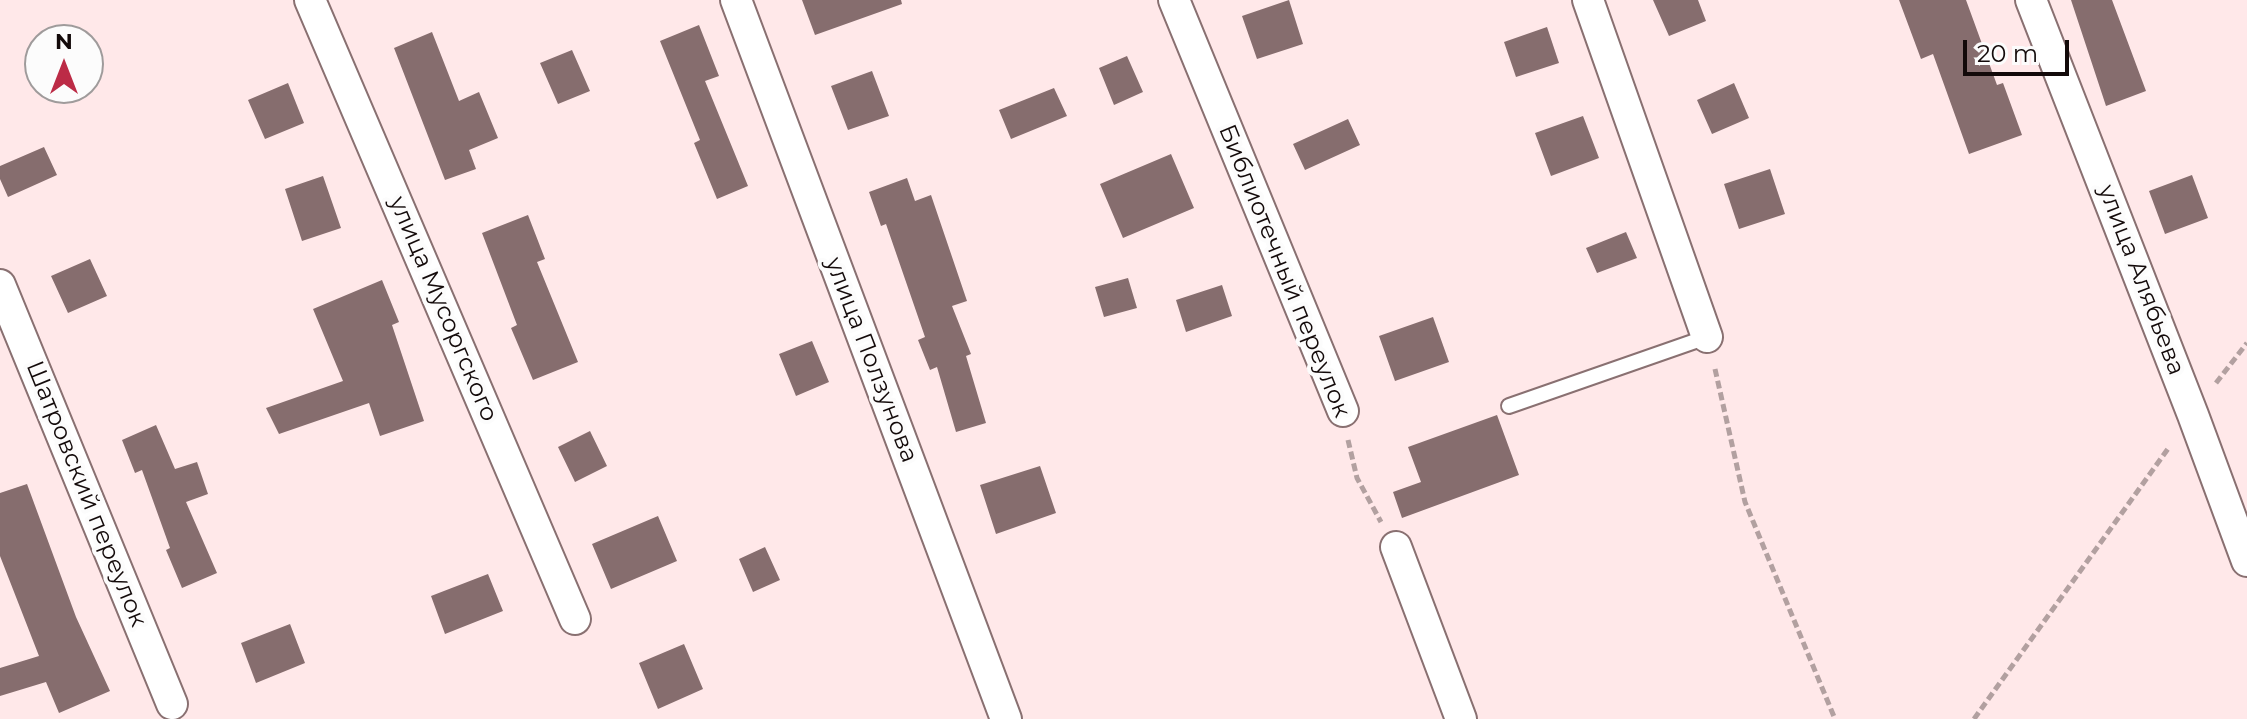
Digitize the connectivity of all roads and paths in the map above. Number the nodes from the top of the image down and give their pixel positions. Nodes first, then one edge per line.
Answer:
1 (310, 0) edge
2 (736, 0) edge
3 (1174, 0) edge
4 (1588, 0) edge
5 (2031, 0) edge
6 (0, 285) edge
7 (1707, 337) junction
8 (2247, 343) edge
9 (1509, 406) dead end
10 (1343, 411) joint
11 (2193, 415) junction
12 (1396, 547) joint
13 (2247, 561) edge
14 (575, 619) dead end
15 (172, 704) dead end
16 (1006, 719) edge
17 (1461, 719) edge
18 (1835, 719) edge
19 (1974, 719) edge

1 - 14 street, улица Мусоргского
2 - 16 street, улица Ползунова
3 - 10 street, Библиотечный переулок
4 - 7 street
5 - 11 street, улица Алябьева
6 - 15 street, Шатровский переулок
7 - 9 lane
7 - 18 path
8 - 11 path
10 - 12 path, Библиотечный переулок
11 - 13 street, улица Алябьева
11 - 19 path
12 - 17 street

